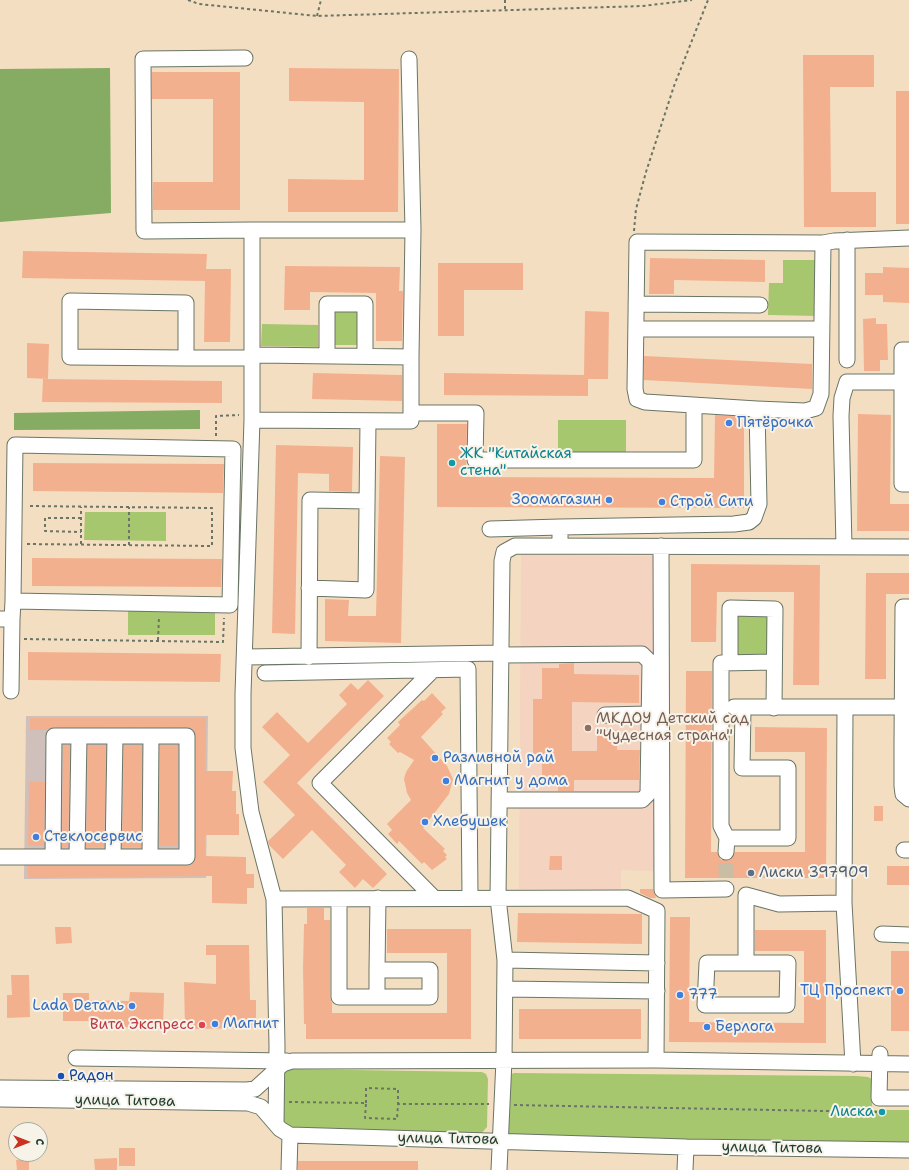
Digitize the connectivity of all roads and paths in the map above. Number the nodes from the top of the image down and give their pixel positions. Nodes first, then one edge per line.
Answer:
1 (188, 0) edge
2 (199, 0) edge
3 (321, 0) edge
4 (505, 0) edge
5 (692, 0) edge
6 (708, 0) edge
7 (199, 4) junction
8 (505, 11) junction
9 (317, 16) junction
10 (245, 58) dead end
11 (409, 59) dead end
12 (252, 230) junction
13 (413, 230) junction
14 (909, 238) edge
15 (847, 240) junction
16 (637, 242) junction
17 (823, 243) junction
18 (636, 304) junction
19 (760, 305) dead end
20 (636, 329) junction
21 (822, 329) junction
22 (909, 350) edge
23 (327, 356) junction
24 (365, 356) junction
25 (411, 357) junction
26 (186, 358) junction
27 (252, 358) junction
28 (847, 360) dead end
29 (902, 382) junction
30 (694, 406) junction
31 (906, 407) edge
32 (757, 409) junction
33 (411, 413) junction
34 (252, 418) junction
35 (368, 421) junction
36 (216, 449) junction
37 (909, 484) edge
38 (367, 501) junction
39 (14, 506) junction
40 (81, 507) junction
41 (129, 507) junction
42 (81, 518) junction
43 (560, 527) junction
44 (490, 528) dead end
45 (81, 532) junction
46 (14, 544) junction
47 (81, 544) junction
48 (129, 545) junction
49 (560, 546) junction
50 (661, 546) junction
51 (844, 547) junction
52 (909, 547) edge
53 (309, 588) junction
54 (13, 601) junction
55 (159, 603) junction
56 (224, 604) junction
57 (909, 607) edge
58 (6, 619) edge
59 (12, 638) junction
60 (158, 641) junction
61 (501, 654) junction
62 (309, 657) junction
63 (245, 658) junction
64 (774, 662) junction
65 (730, 663) junction
66 (433, 670) junction
67 (265, 674) dead end
68 (906, 674) edge
69 (11, 691) dead end
70 (721, 707) junction
71 (902, 707) junction
72 (743, 708) junction
73 (774, 708) junction
74 (845, 708) junction
75 (649, 714) junction
76 (605, 715) dead end
77 (79, 736) junction
78 (115, 736) junction
79 (151, 736) junction
80 (905, 742) edge
81 (909, 798) edge
82 (499, 800) junction
83 (0, 857) edge
84 (54, 857) junction
85 (77, 857) junction
86 (113, 857) junction
87 (150, 857) junction
88 (746, 895) junction
89 (470, 897) junction
90 (378, 898) junction
91 (434, 898) junction
92 (498, 898) junction
93 (274, 899) junction
94 (339, 899) junction
95 (844, 903) junction
96 (882, 934) dead end
97 (909, 935) edge
98 (505, 960) junction
99 (657, 963) junction
100 (746, 963) junction
101 (378, 970) junction
102 (505, 989) junction
103 (657, 991) junction
104 (377, 997) junction
105 (909, 1055) edge
106 (76, 1058) dead end
107 (504, 1060) junction
108 (656, 1060) junction
109 (880, 1063) junction
110 (282, 1064) junction
111 (853, 1064) junction
112 (909, 1064) edge
113 (0, 1088) edge
114 (0, 1098) edge
115 (909, 1098) edge
116 (287, 1102) dead end
117 (366, 1103) junction
118 (398, 1104) junction
119 (486, 1105) dead end
120 (509, 1105) dead end
121 (879, 1112) dead end
122 (276, 1124) junction
123 (290, 1135) junction
124 (502, 1141) junction
125 (686, 1147) junction
126 (909, 1150) edge
127 (289, 1170) edge
128 (499, 1170) edge
129 (686, 1170) edge

1 - 7 path
2 - 7 path
3 - 9 path
4 - 8 path
5 - 8 path
6 - 16 path
7 - 9 path
8 - 9 path
10 - 12 street
11 - 13 street
12 - 13 street
12 - 27 street
13 - 25 street
14 - 15 street
15 - 17 street
15 - 28 street
16 - 17 street
16 - 18 street
17 - 21 street
18 - 19 street
18 - 20 street
20 - 21 street
20 - 30 street
21 - 32 street
22 - 29 street
23 - 24 street
23 - 24 street
23 - 27 street
24 - 25 street
25 - 33 street
26 - 26 street
26 - 27 street
27 - 34 street
29 - 31 street
29 - 51 street
30 - 32 street
30 - 33 street
31 - 37 street
32 - 43 street
33 - 35 street
34 - 35 street
34 - 36 path
34 - 63 street
35 - 38 street
36 - 39 street
36 - 56 street
38 - 53 street
38 - 53 street
39 - 40 path
39 - 46 street
40 - 41 path
40 - 42 path
41 - 48 path
41 - 48 path
42 - 45 path
42 - 45 path
43 - 44 street
43 - 49 street
45 - 47 path
46 - 47 path
46 - 54 street
47 - 48 path
49 - 50 street
49 - 61 street
50 - 51 street
50 - 88 street
51 - 52 street
53 - 62 street
54 - 55 street
54 - 58 street
55 - 56 street
55 - 60 path
56 - 60 path
57 - 68 street
58 - 59 street
59 - 60 path
59 - 69 street
61 - 62 street
61 - 75 street
61 - 82 street
62 - 63 street
63 - 93 street
64 - 65 street
64 - 65 street
64 - 73 street
65 - 70 street
66 - 67 street
66 - 89 street
66 - 91 street
68 - 71 street
70 - 72 street
70 - 72 street
71 - 74 street
71 - 80 street
72 - 73 street
73 - 74 street
74 - 95 street
75 - 76 street
75 - 82 street
77 - 78 street
77 - 84 street
77 - 85 street
78 - 79 street
78 - 86 street
79 - 87 street
79 - 87 street
80 - 81 street
82 - 92 street
83 - 84 street
84 - 85 street
85 - 86 street
86 - 87 street
88 - 95 street
88 - 100 street
89 - 91 street
89 - 92 street
90 - 91 street
90 - 94 street
90 - 101 street
92 - 98 street
92 - 99 street
93 - 94 street
93 - 110 street
94 - 104 street
95 - 111 street
96 - 97 street
98 - 99 street
98 - 102 street
99 - 103 street
100 - 100 street
101 - 104 street
101 - 104 street
102 - 103 street
102 - 107 street
103 - 108 street
105 - 109 street
106 - 110 street
107 - 108 street
107 - 110 street
107 - 124 street
108 - 111 street
109 - 111 street
109 - 112 street
109 - 115 street
110 - 113 street, улица Титова
110 - 122 street
114 - 122 street, улица Титова
116 - 117 path
117 - 118 path
117 - 118 path
118 - 119 path
120 - 121 path
122 - 123 street, улица Титова
123 - 124 street, улица Титова
123 - 127 street
124 - 125 street, улица Титова
124 - 128 street
125 - 126 street, улица Титова
125 - 129 street

